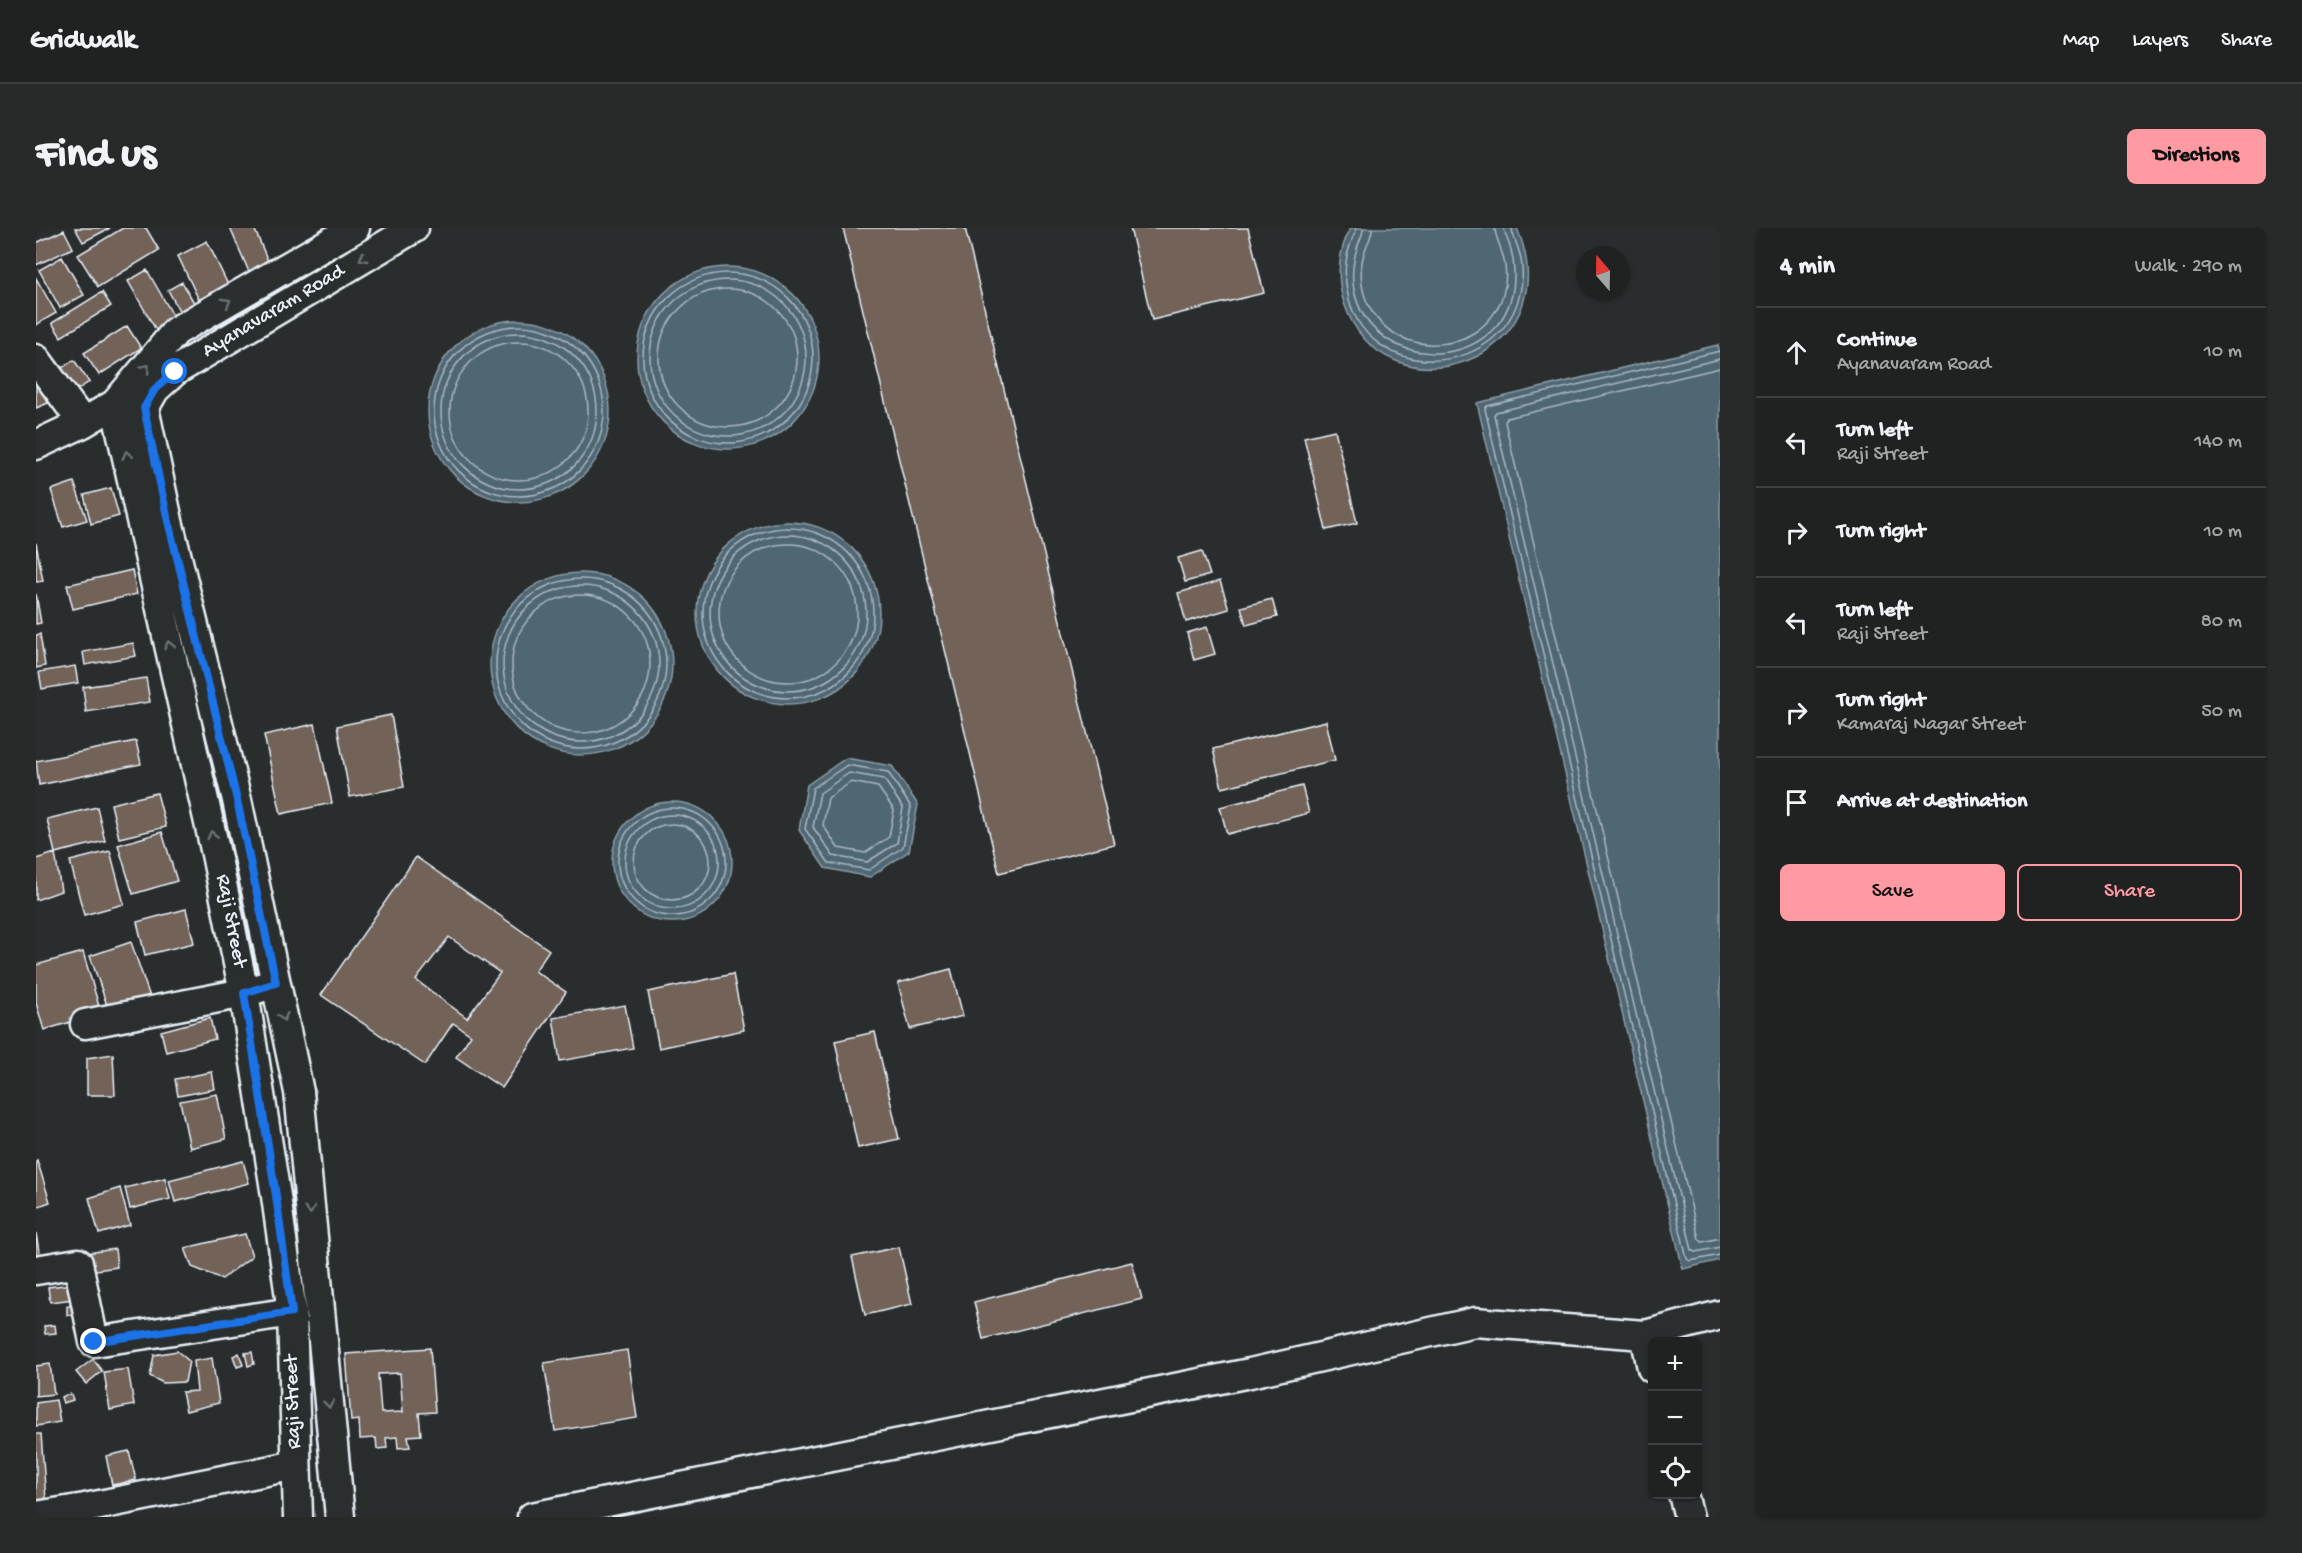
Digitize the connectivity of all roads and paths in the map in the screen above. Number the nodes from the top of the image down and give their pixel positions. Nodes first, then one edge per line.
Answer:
1 (355, 228) edge
2 (414, 228) edge
3 (36, 359) edge
4 (115, 404) junction
5 (144, 408) junction
6 (83, 423) junction
7 (36, 445) edge
8 (276, 983) junction
9 (244, 993) junction
10 (86, 1024) dead end
11 (36, 1270) edge
12 (292, 1312) junction
13 (1720, 1315) edge
14 (1645, 1335) junction
15 (1648, 1347) edge
16 (296, 1465) junction
17 (1684, 1499) edge
18 (36, 1515) edge
19 (298, 1517) edge
20 (340, 1517) edge
21 (532, 1517) edge
22 (1689, 1517) edge

4 -> 1 street, Ayanavaram Road
2 -> 5 street, Ayanavaram Road
3 - 6 street
4 - 5 street
4 - 6 street, Ayanavaram Road
9 -> 4 street, Raji Street
5 - 8 street, Raji Street
6 - 7 street, Ayanavaram Road
8 - 9 street
8 -> 20 street, Raji Street
9 - 10 street
9 - 12 street, Raji Street
11 - 12 street
12 - 16 street, Raji Street
13 - 14 street
14 - 15 street
14 - 21 street
16 - 18 street
16 - 19 street, Raji Street
17 - 22 street

